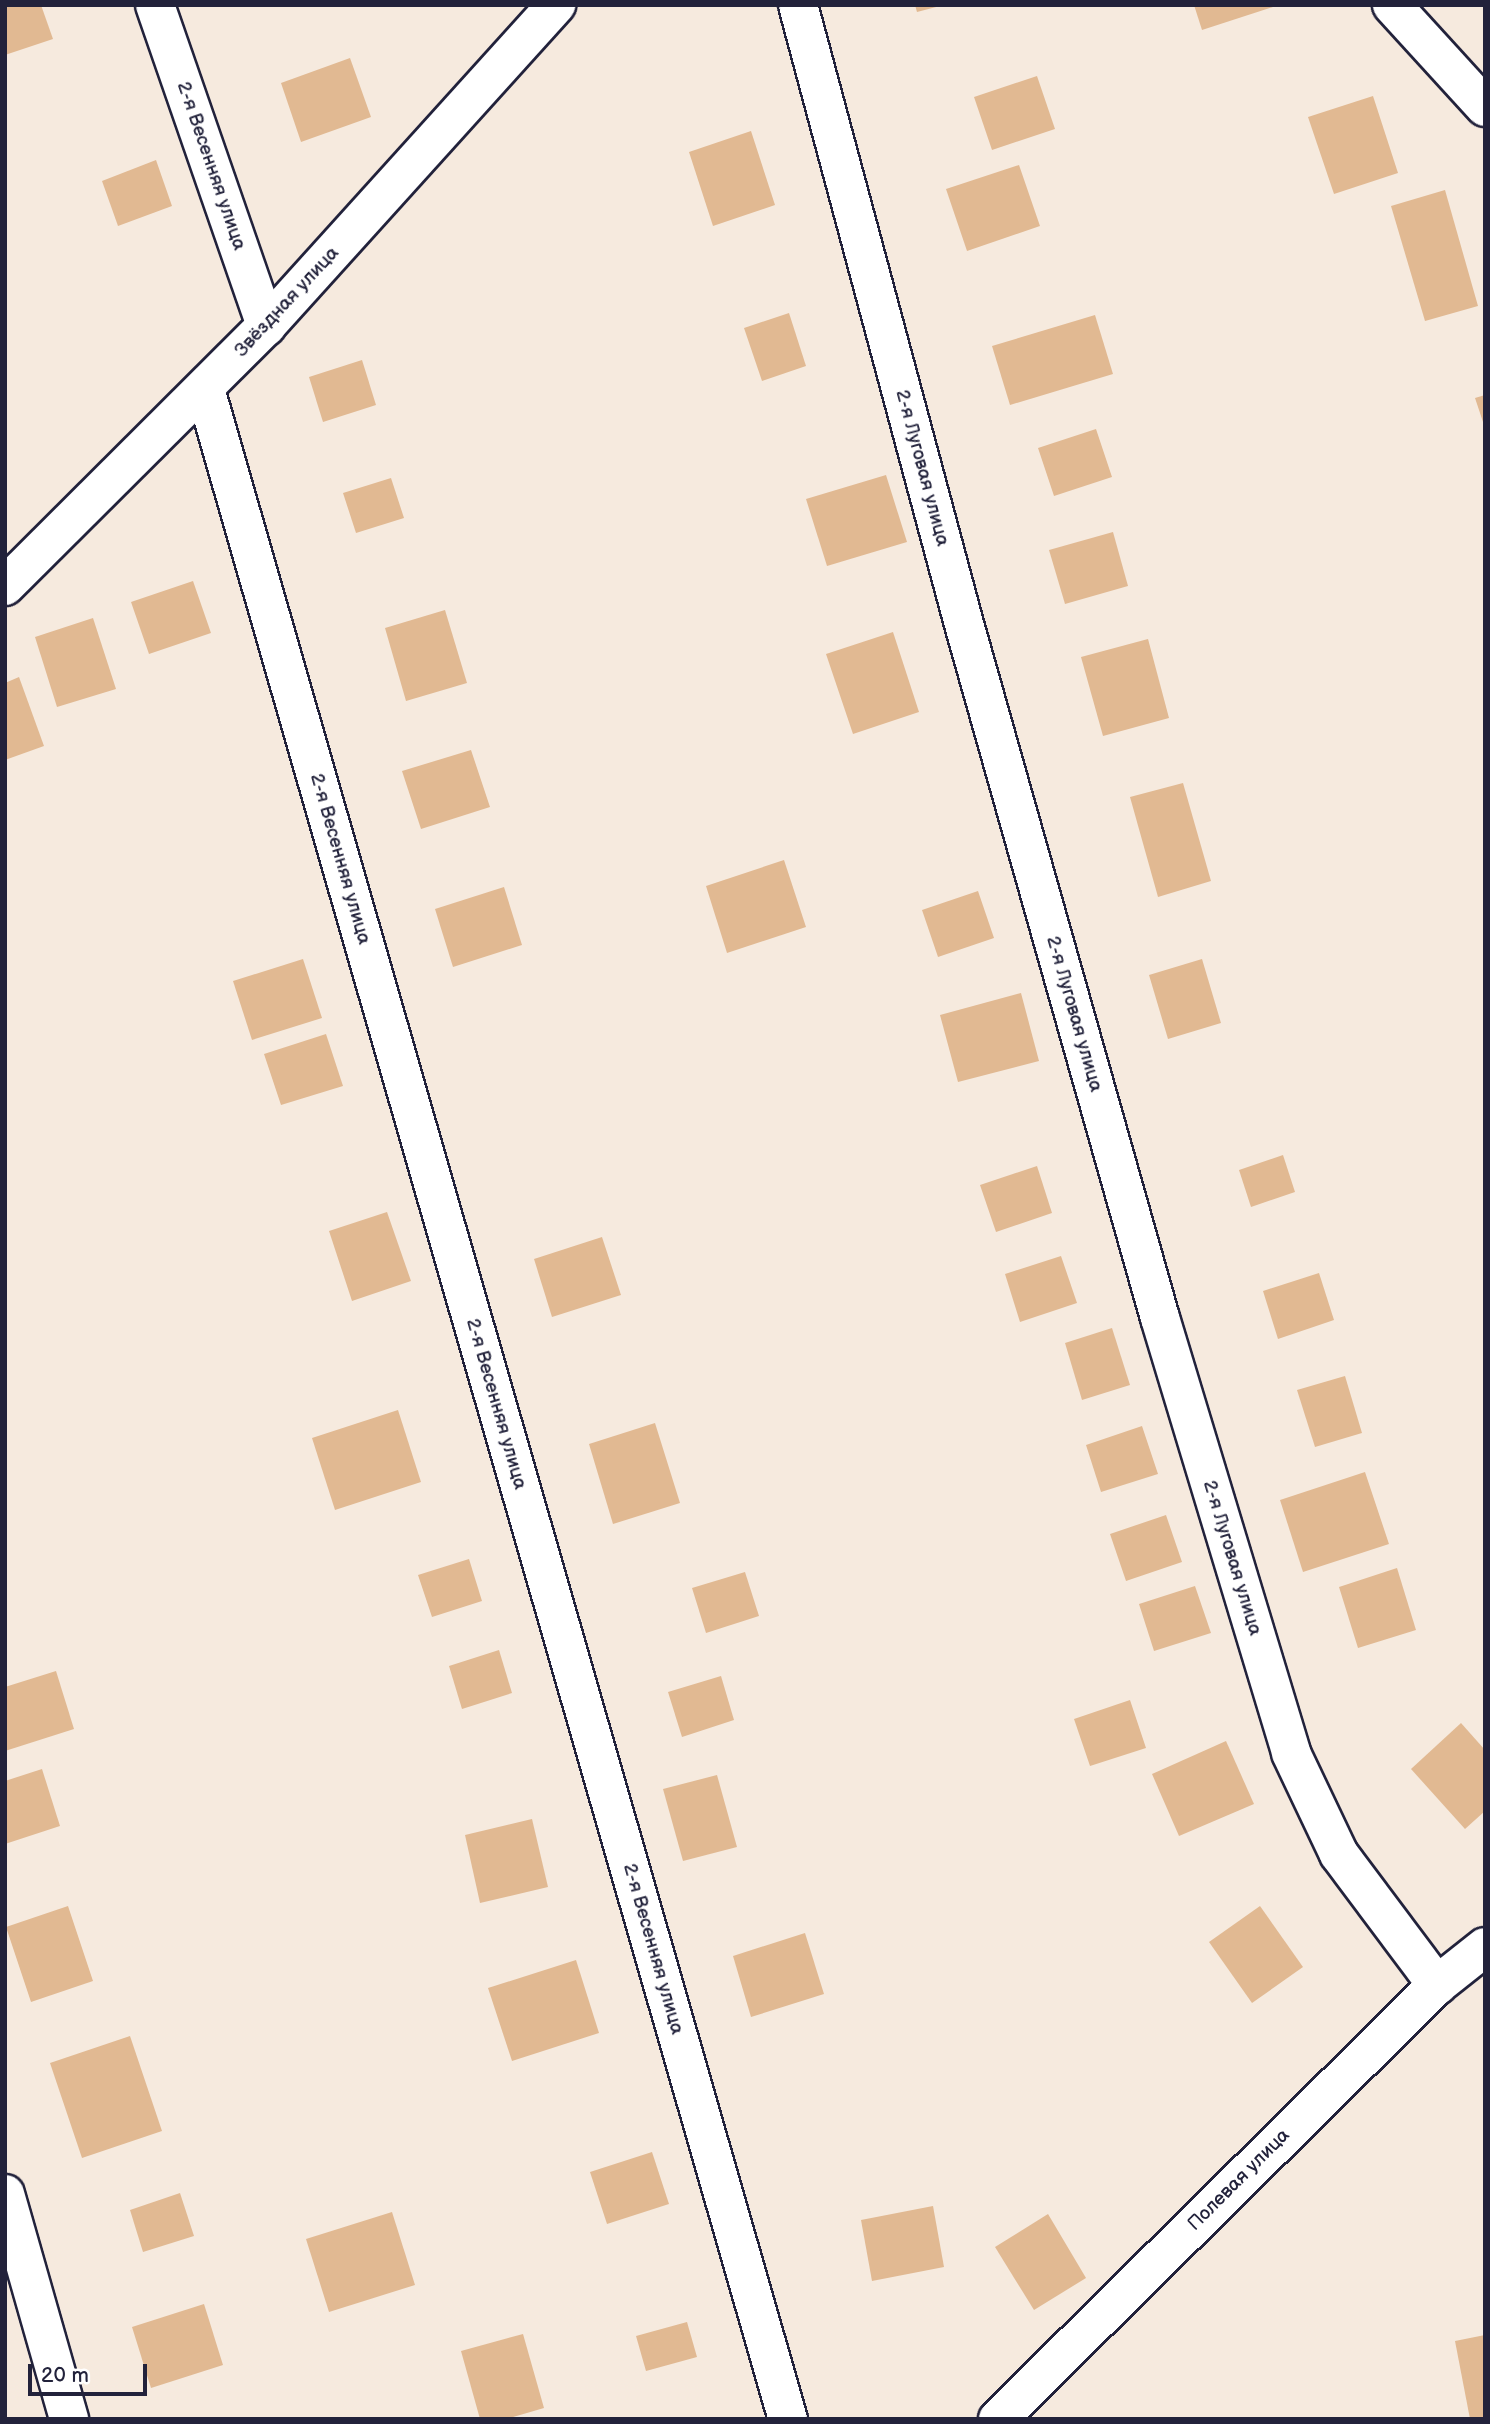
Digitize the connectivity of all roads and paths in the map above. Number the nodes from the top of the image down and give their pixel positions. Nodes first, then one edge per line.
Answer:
1 (155, 5) edge
2 (556, 5) edge
3 (798, 5) edge
4 (1392, 5) edge
5 (1485, 107) edge
6 (266, 326) junction
7 (205, 390) junction
8 (5, 586) edge
9 (1483, 1956) edge
10 (1437, 1985) junction
11 (5, 2194) edge
12 (69, 2419) edge
13 (788, 2419) edge
14 (998, 2419) edge

1 - 6 street, 2-я Весенняя улица
2 - 6 street, Звёздная улица
3 - 10 street, 2-я Луговая улица
4 - 5 street
6 - 7 street, Звёздная улица
7 - 8 street, Звёздная улица
7 - 13 street, 2-я Весенняя улица
9 - 10 street, Полевая улица
10 - 14 street, Полевая улица
11 - 12 street

